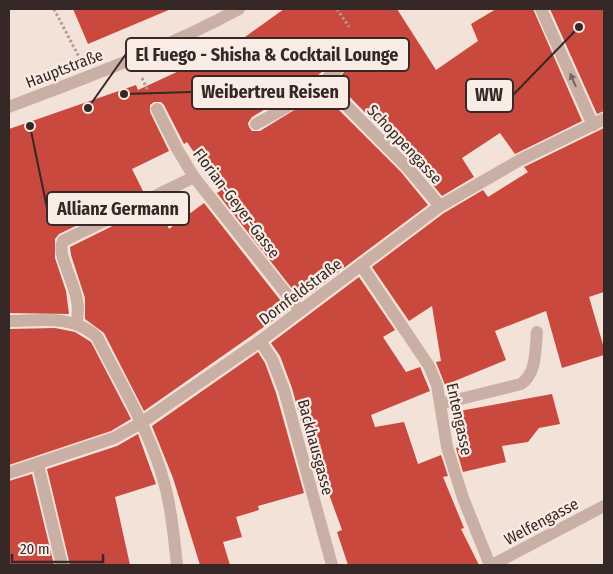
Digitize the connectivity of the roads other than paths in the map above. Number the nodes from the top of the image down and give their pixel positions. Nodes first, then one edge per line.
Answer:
1 (239, 9) edge
2 (541, 9) edge
3 (357, 47) dead end
4 (324, 83) junction
5 (9, 106) edge
6 (156, 109) road end
7 (599, 122) edge
8 (256, 124) dead end
9 (194, 177) junction
10 (440, 206) junction
11 (361, 265) junction
12 (300, 311) junction
13 (9, 322) edge
14 (76, 323) junction
15 (537, 332) dead end
16 (260, 341) junction
17 (440, 404) junction
18 (141, 423) junction
19 (38, 465) junction
20 (9, 473) edge
21 (604, 506) edge
22 (62, 565) edge
23 (177, 565) edge
24 (332, 565) edge
25 (491, 565) edge

1 - 5 street, Hauptstraße
7 -> 2 street
3 - 4 street
4 - 8 street
4 - 10 street, Schoppengasse
6 - 9 street, Florian-Geyer-Gasse
7 - 10 street, Dornfeldstraße
9 - 12 street, Florian-Geyer-Gasse
9 - 14 street
10 - 11 street, Dornfeldstraße
11 - 12 street, Dornfeldstraße
11 - 17 street, Entengasse
12 - 16 street, Dornfeldstraße
13 - 14 street
14 - 18 street
15 - 17 street
16 - 18 street, Dornfeldstraße
16 - 24 street, Backhausgasse
17 - 25 street, Entengasse
18 - 19 street, Dornfeldstraße
18 - 23 street
19 - 20 street, Dornfeldstraße
19 - 22 street
21 - 25 street, Welfengasse

